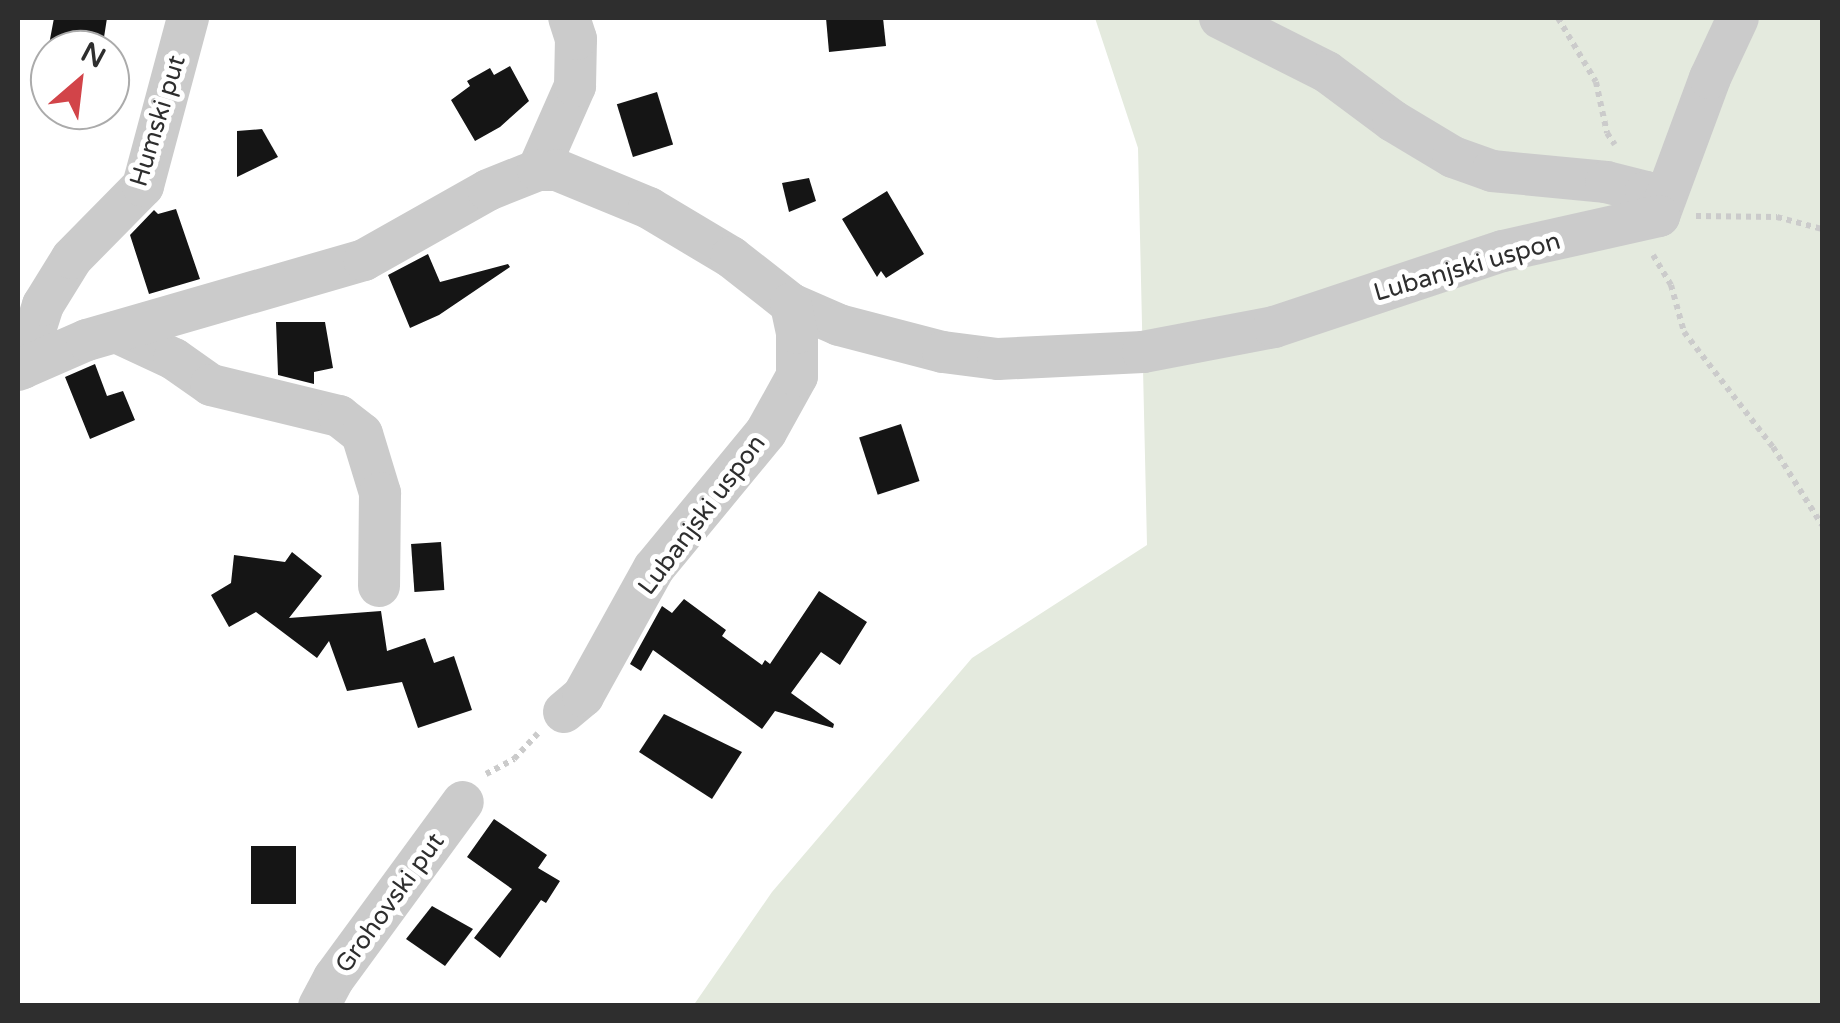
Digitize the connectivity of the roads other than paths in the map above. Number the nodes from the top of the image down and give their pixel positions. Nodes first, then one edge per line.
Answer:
1 (188, 18) edge
2 (569, 18) edge
3 (1220, 18) edge
4 (1738, 18) edge
5 (538, 170) junction
6 (1647, 211) junction
7 (791, 304) junction
8 (116, 332) junction
9 (20, 369) edge
10 (379, 586) dead end
11 (564, 712) road end
12 (463, 802) road end
13 (319, 1006) edge

1 - 9 street, Humski put
2 - 5 street
3 - 6 street
4 - 6 street
5 - 7 street, Lubanjski uspon
5 - 8 street
6 - 7 street, Lubanjski uspon
7 - 11 street, Lubanjski uspon
8 - 9 street
8 - 10 street
12 - 13 street, Grohovski put

